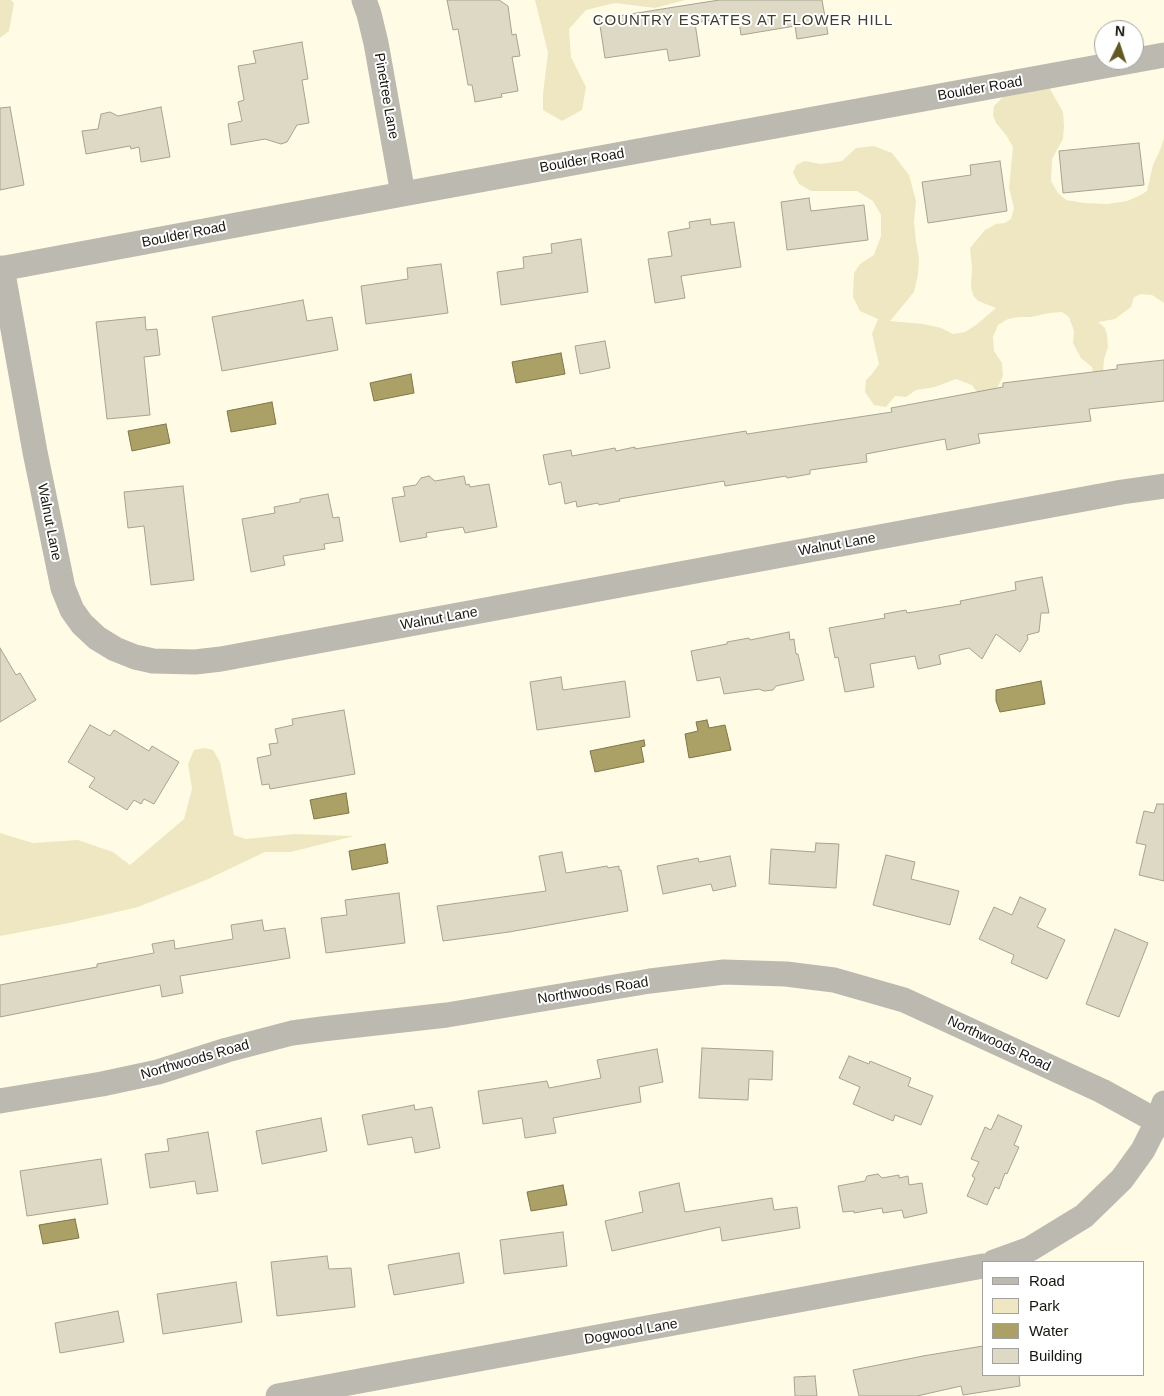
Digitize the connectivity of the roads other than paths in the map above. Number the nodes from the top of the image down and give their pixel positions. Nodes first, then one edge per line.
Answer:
1 (364, 0) edge
2 (1164, 55) edge
3 (403, 194) junction
4 (1, 269) edge
5 (1164, 486) edge
6 (0, 1101) edge
7 (1162, 1117) edge
8 (997, 1261) edge
9 (982, 1266) edge
10 (278, 1396) edge

1 - 3 street, Pinetree Lane
2 - 3 street, Boulder Road
3 - 4 street, Boulder Road
4 - 5 street, Walnut Lane
6 - 7 street, Northwoods Road
7 - 8 street
9 - 10 street, Dogwood Lane

